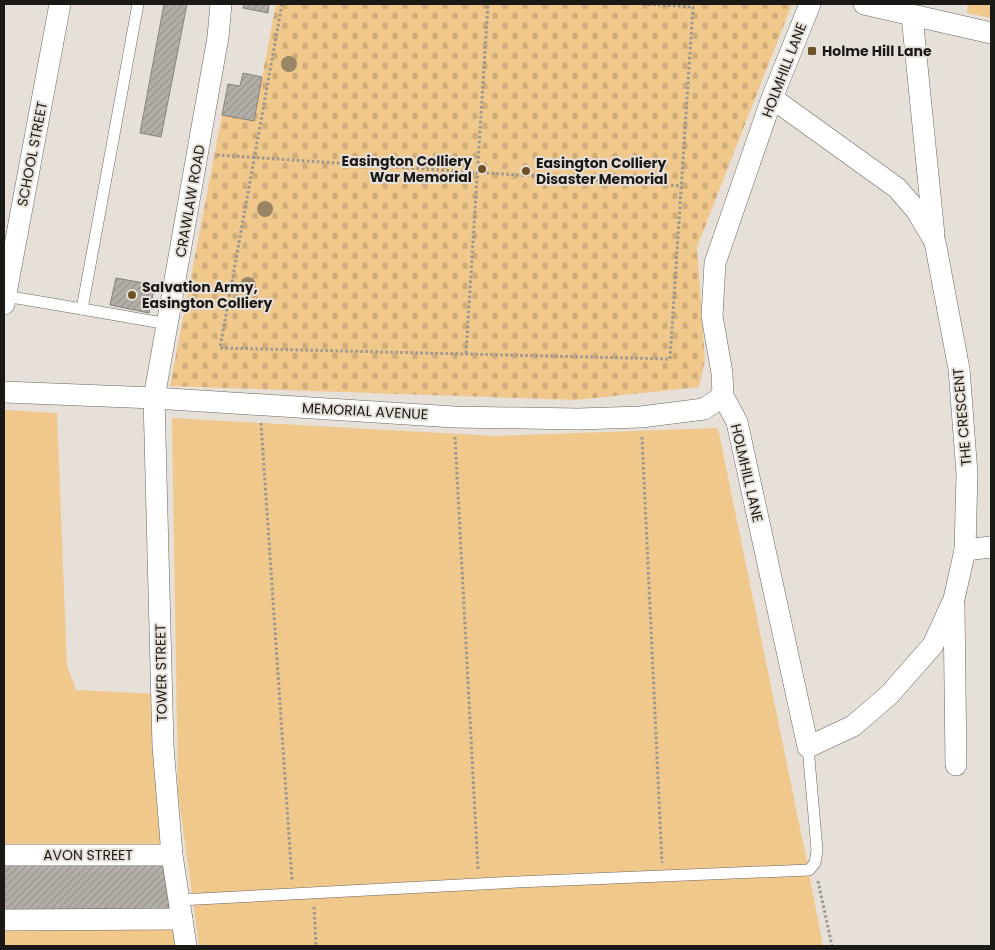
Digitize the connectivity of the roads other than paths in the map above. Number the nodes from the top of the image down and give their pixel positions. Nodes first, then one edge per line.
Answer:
1 (60, 4) edge
2 (138, 4) edge
3 (221, 4) edge
4 (810, 4) edge
5 (864, 4) edge
6 (912, 16) junction
7 (991, 33) edge
8 (772, 98) junction
9 (935, 242) junction
10 (4, 300) edge
11 (82, 309) junction
12 (168, 324) junction
13 (4, 392) edge
14 (722, 396) junction
15 (154, 398) junction
16 (991, 547) edge
17 (965, 550) junction
18 (954, 599) junction
19 (808, 747) junction
20 (956, 765) dead end
21 (4, 855) edge
22 (172, 855) junction
23 (181, 910) junction
24 (4, 920) edge
25 (186, 946) edge

1 - 10 street, SCHOOL STREET
2 - 11 lane
3 - 12 street, CRAWLAW ROAD
4 - 8 street, HOLMHILL LANE
5 - 6 street
6 - 7 street
6 - 9 street
8 - 9 street, THE CRESCENT
8 - 14 street, HOLMHILL LANE
9 - 17 street, THE CRESCENT
10 - 11 lane
11 - 12 lane
12 - 15 street, CRAWLAW ROAD
13 - 15 street, MEMORIAL AVENUE
14 - 15 street, MEMORIAL AVENUE
14 - 19 street, HOLMHILL LANE
15 - 22 street, TOWER STREET
16 - 17 street
17 - 18 street, THE CRESCENT
18 - 19 street, THE CRESCENT
18 - 20 street
19 - 23 lane
21 - 22 street, AVON STREET
22 - 23 street, TOWER STREET
23 - 24 street
23 - 25 street, TOWER STREET

